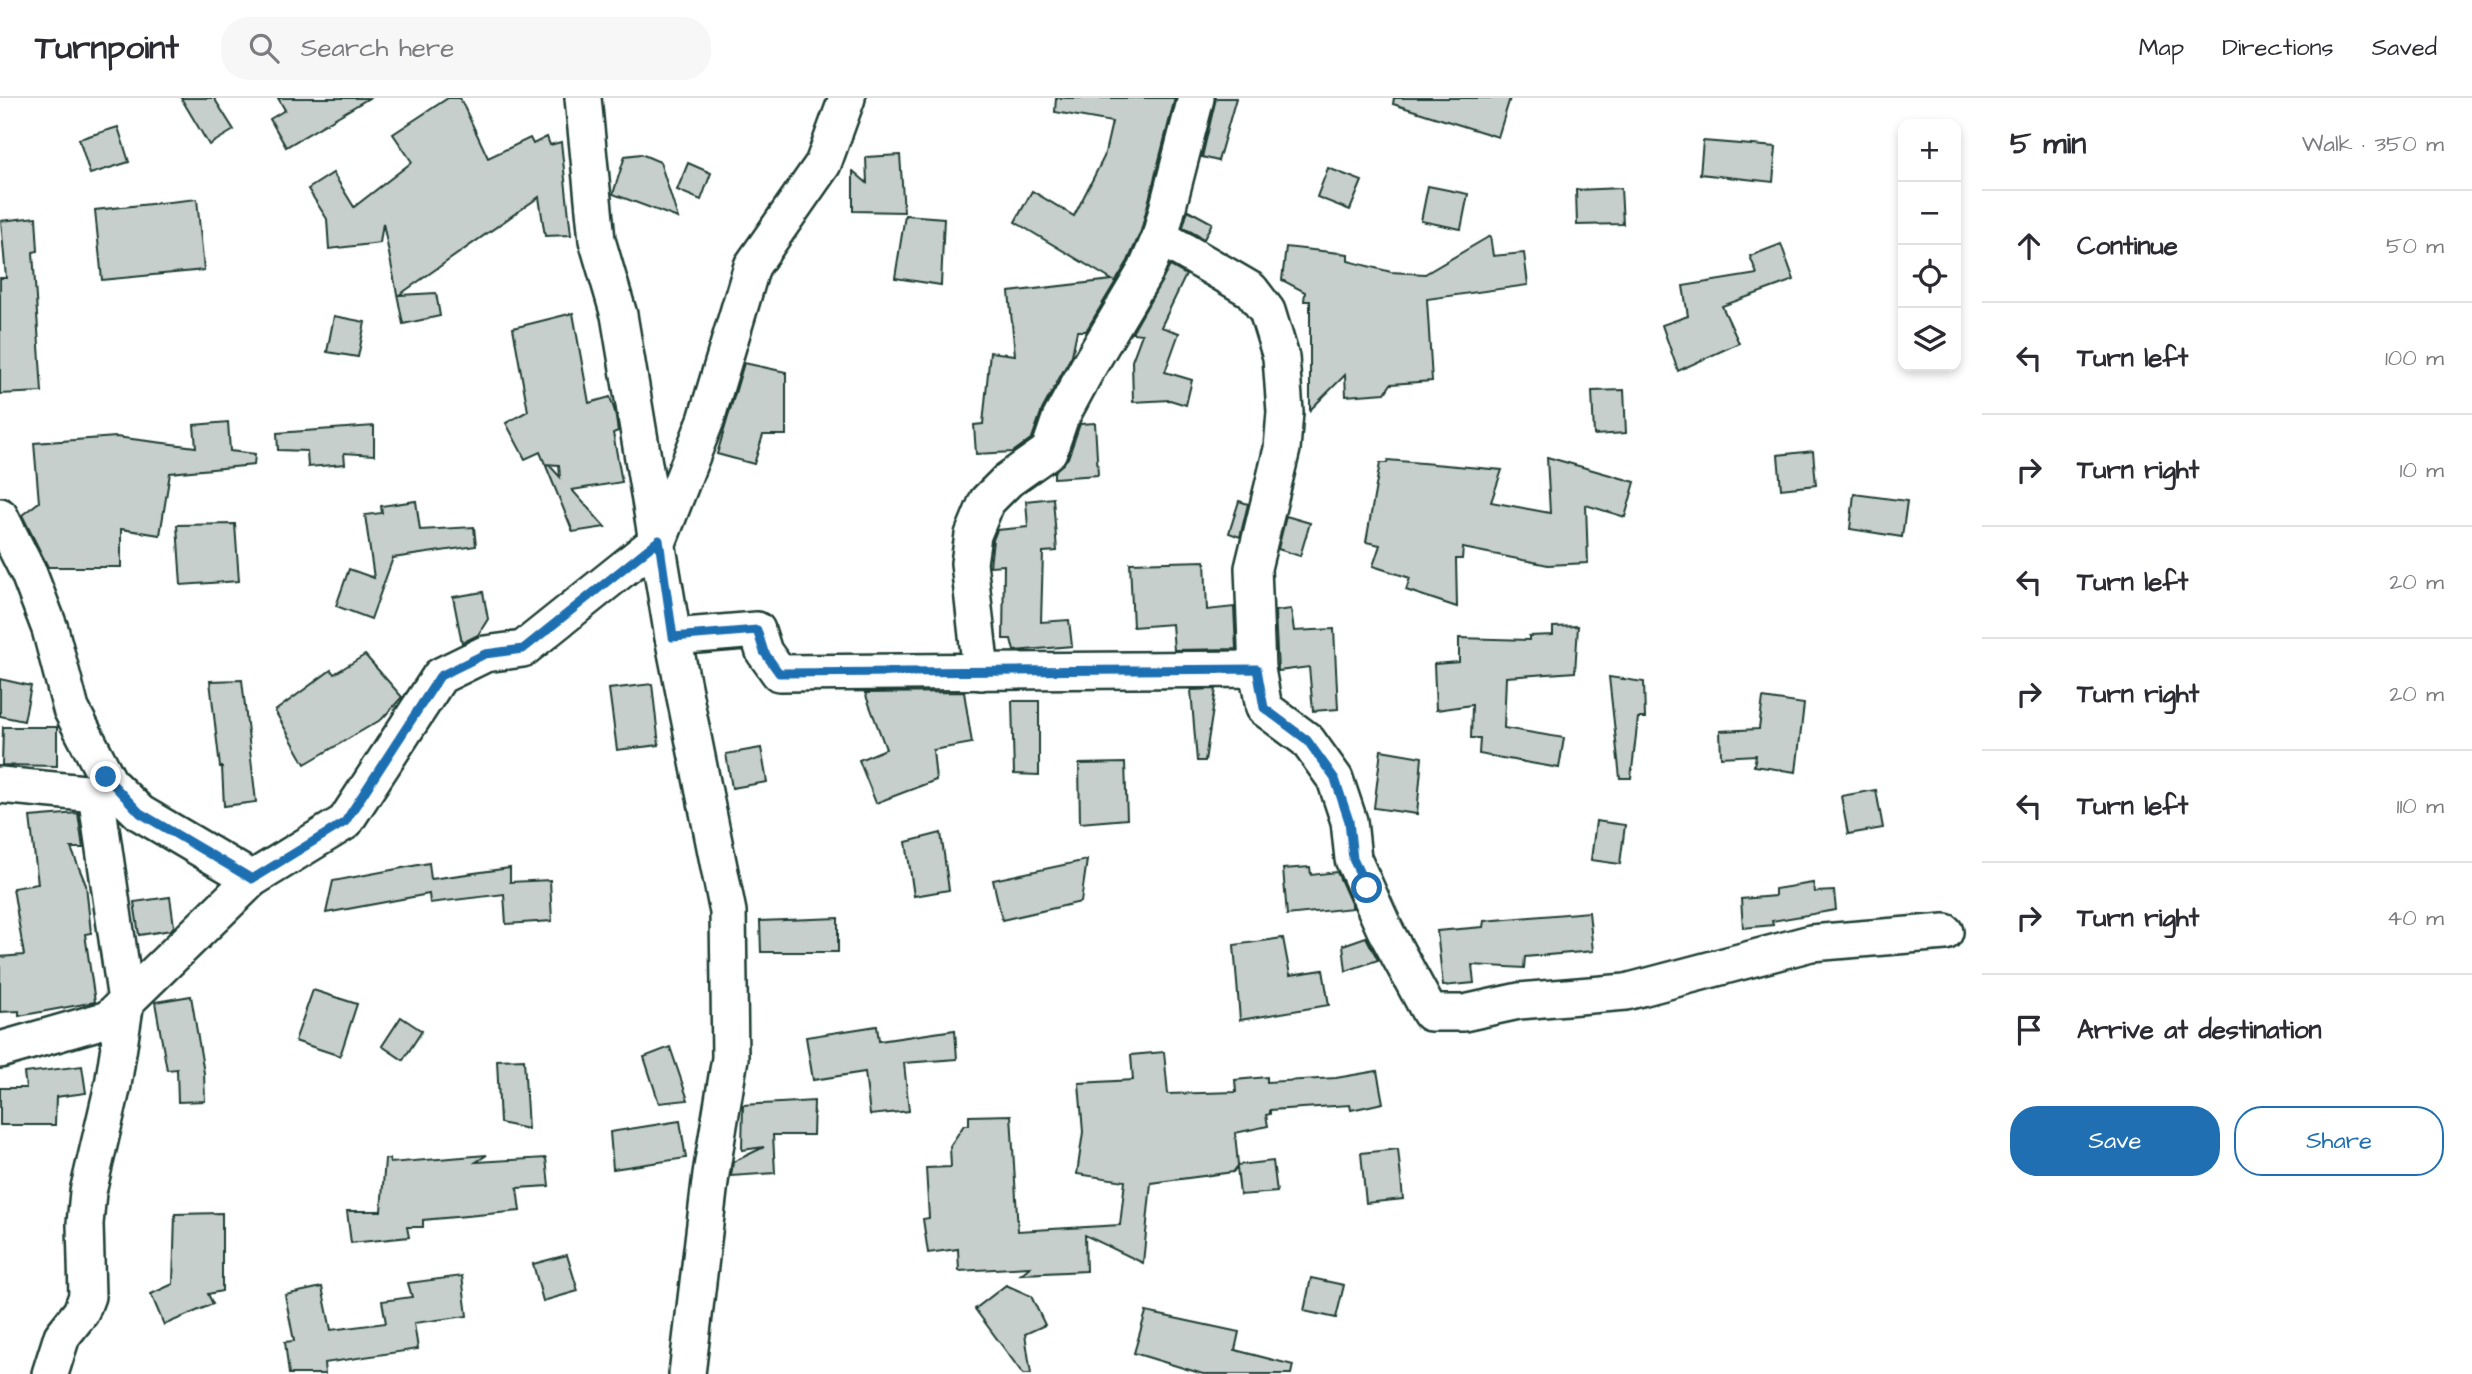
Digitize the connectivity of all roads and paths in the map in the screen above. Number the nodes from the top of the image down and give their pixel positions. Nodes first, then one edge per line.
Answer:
1 (583, 98) edge
2 (847, 98) edge
3 (1196, 98) edge
4 (1160, 237) junction
5 (0, 516) edge
6 (659, 540) junction
7 (673, 637) junction
8 (1257, 669) junction
9 (981, 672) junction
10 (0, 785) edge
11 (101, 785) junction
12 (252, 879) junction
13 (1945, 932) dead end
14 (126, 1001) junction
15 (0, 1050) edge
16 (50, 1374) edge
17 (687, 1374) edge

1 - 6 street
2 - 6 street
3 - 4 street
4 - 8 street
4 - 9 street
5 - 11 street
6 - 7 street
6 - 12 street
7 - 9 street
7 - 17 street
8 - 9 street
8 - 13 street
10 - 11 street
11 - 12 street
11 - 14 street
12 - 14 street
14 - 15 street
14 - 16 street

